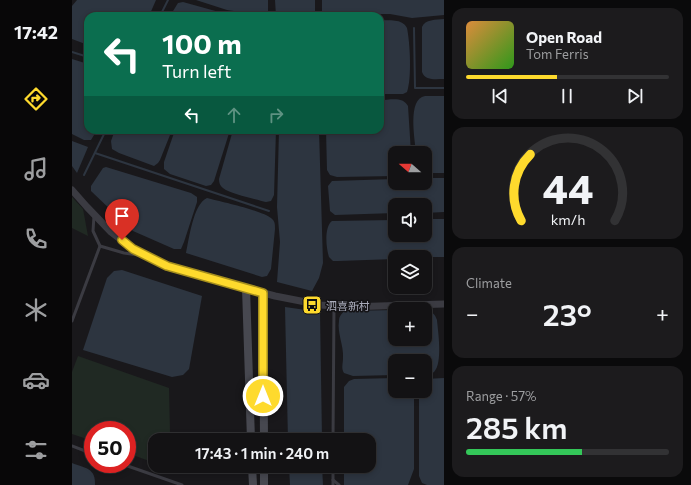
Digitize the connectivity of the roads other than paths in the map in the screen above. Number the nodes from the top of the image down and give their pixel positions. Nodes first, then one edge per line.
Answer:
1 (72, 190) edge
2 (94, 215) junction
3 (100, 246) junction
4 (147, 256) junction
5 (246, 288) junction
6 (263, 293) junction
7 (444, 304) edge
8 (334, 306) junction
9 (72, 321) edge
10 (251, 433) edge
11 (264, 433) edge
12 (333, 433) edge
13 (72, 446) edge
14 (84, 451) edge
15 (136, 469) edge
16 (252, 473) edge
17 (264, 473) edge
18 (333, 473) edge
19 (333, 480) junction
20 (182, 485) edge
21 (252, 485) edge
22 (264, 485) edge
23 (332, 485) edge
24 (339, 485) edge

1 - 2 street
2 - 3 lane
2 - 4 street
3 - 4 lane
3 - 9 lane
4 - 5 street
5 - 6 street
5 - 10 main road
6 - 8 street
6 - 11 main road
7 - 8 street
8 - 12 lane
13 - 14 lane
15 - 20 lane
16 - 21 main road
17 - 22 main road
18 - 19 lane
19 - 23 lane
19 - 24 lane

